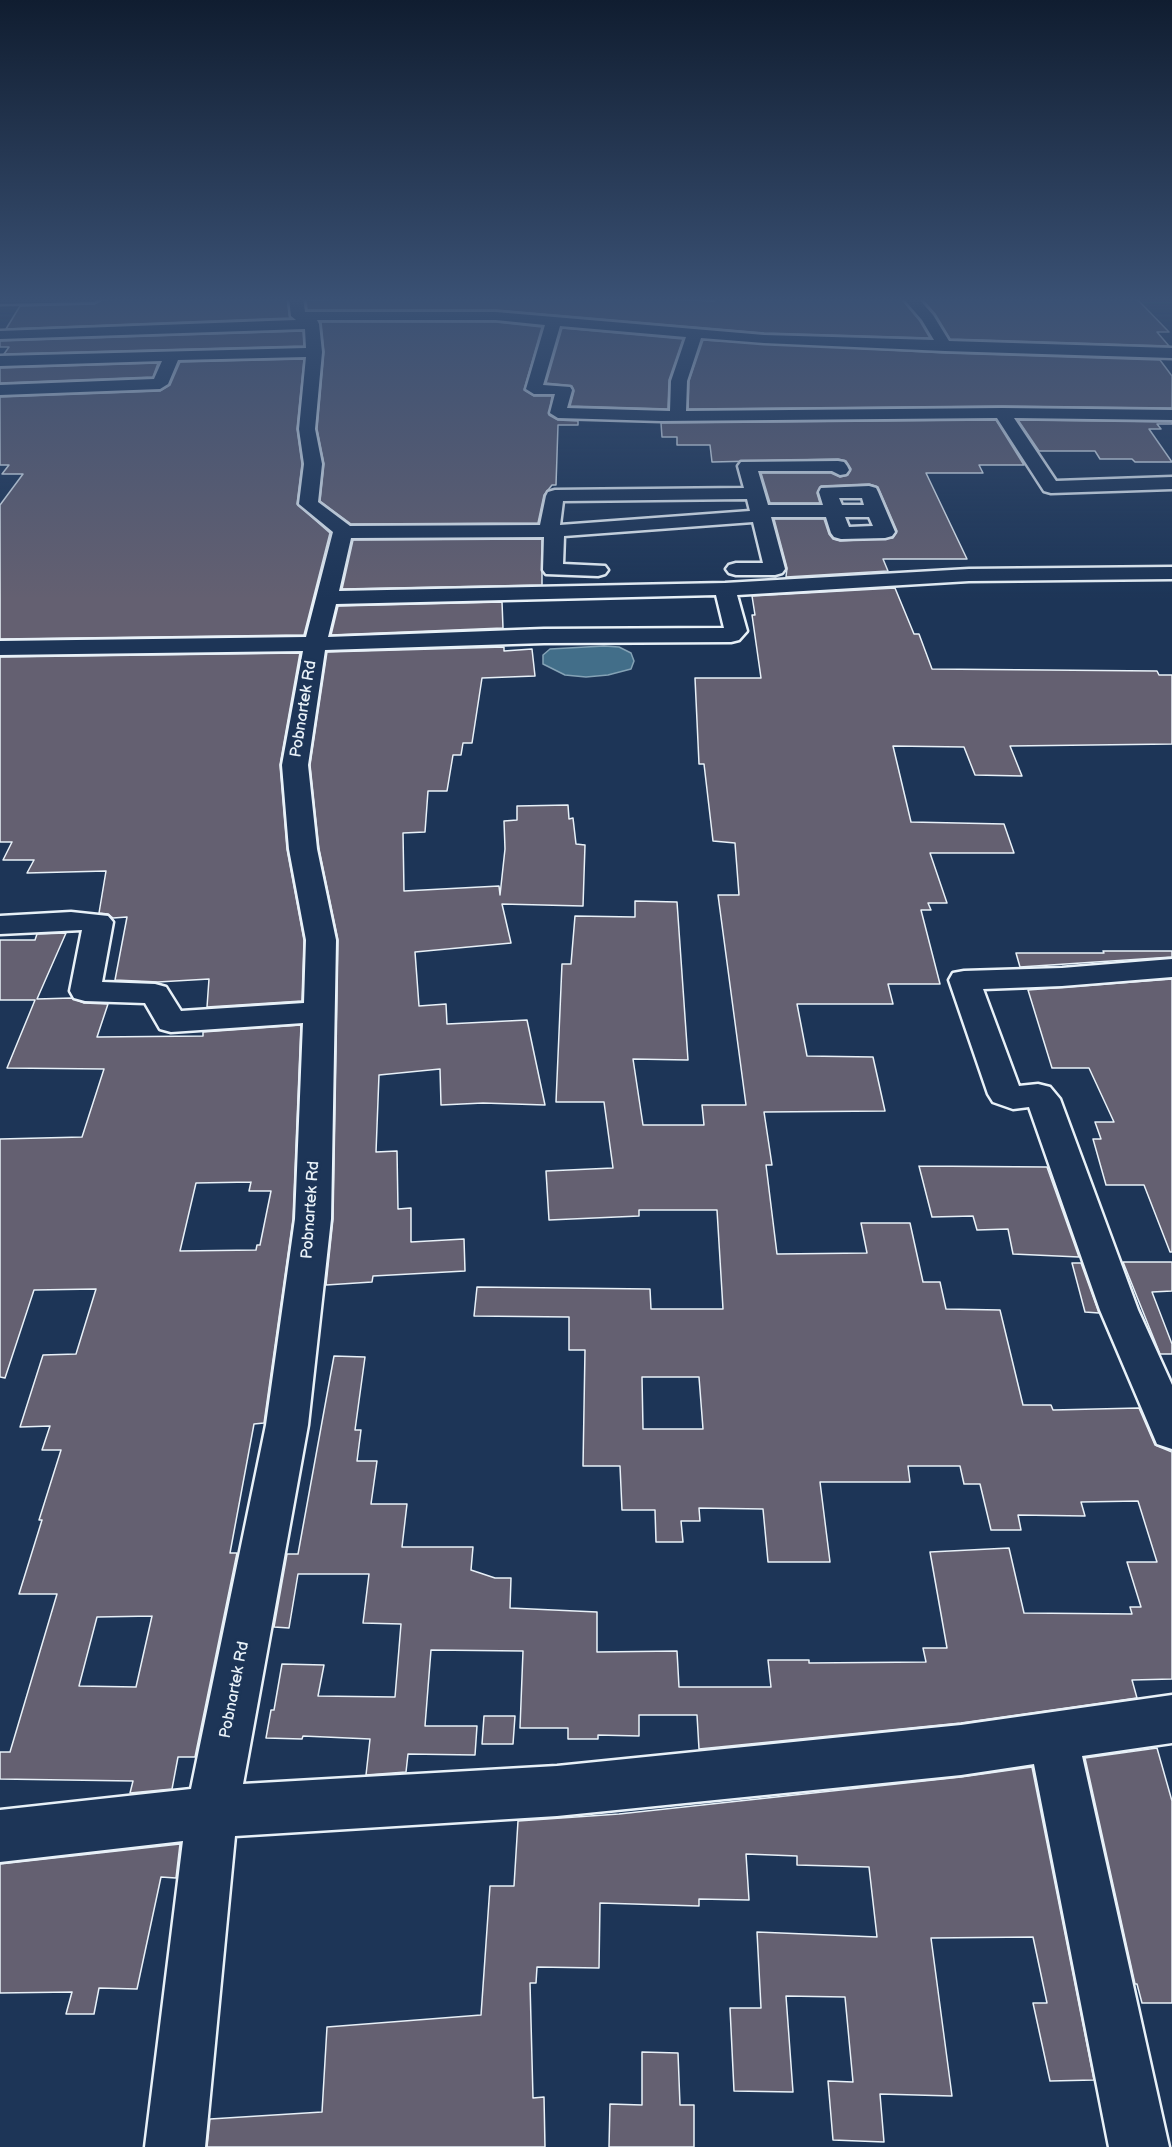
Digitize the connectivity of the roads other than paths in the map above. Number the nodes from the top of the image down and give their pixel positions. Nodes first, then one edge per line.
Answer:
1 (306, 398) edge
2 (562, 398) edge
3 (678, 398) edge
4 (1002, 413) junction
5 (1172, 415) edge
6 (678, 416) junction
7 (840, 470) dead end
8 (1168, 492) edge
9 (759, 507) junction
10 (876, 511) dead end
11 (551, 531) junction
12 (343, 532) junction
13 (873, 559) dead end
14 (775, 569) junction
15 (623, 570) dead end
16 (1172, 573) edge
17 (721, 579) junction
18 (325, 598) junction
19 (315, 644) junction
20 (0, 648) edge
21 (0, 925) edge
22 (1172, 968) edge
23 (319, 1011) junction
24 (1172, 1432) edge
25 (1172, 1719) edge
26 (1053, 1736) junction
27 (212, 1812) junction
28 (0, 1836) edge
29 (175, 2147) edge
30 (1139, 2147) edge

1 - 12 street
2 - 6 street
3 - 6 street
4 - 5 street
4 - 6 street
4 - 8 street
7 - 9 street
9 - 10 street
9 - 11 street
9 - 11 street
9 - 14 street
11 - 12 street
11 - 15 street
12 - 18 street, Pobnartek Rd
13 - 14 street
14 - 17 street
16 - 17 street
17 - 18 street
17 - 19 street
18 - 19 street, Pobnartek Rd
19 - 20 street
19 - 23 street, Pobnartek Rd
21 - 23 street
22 - 24 street
23 - 27 street, Pobnartek Rd
25 - 26 street
26 - 27 street
26 - 30 street
27 - 28 street
27 - 29 street, Pobnartek Rd

